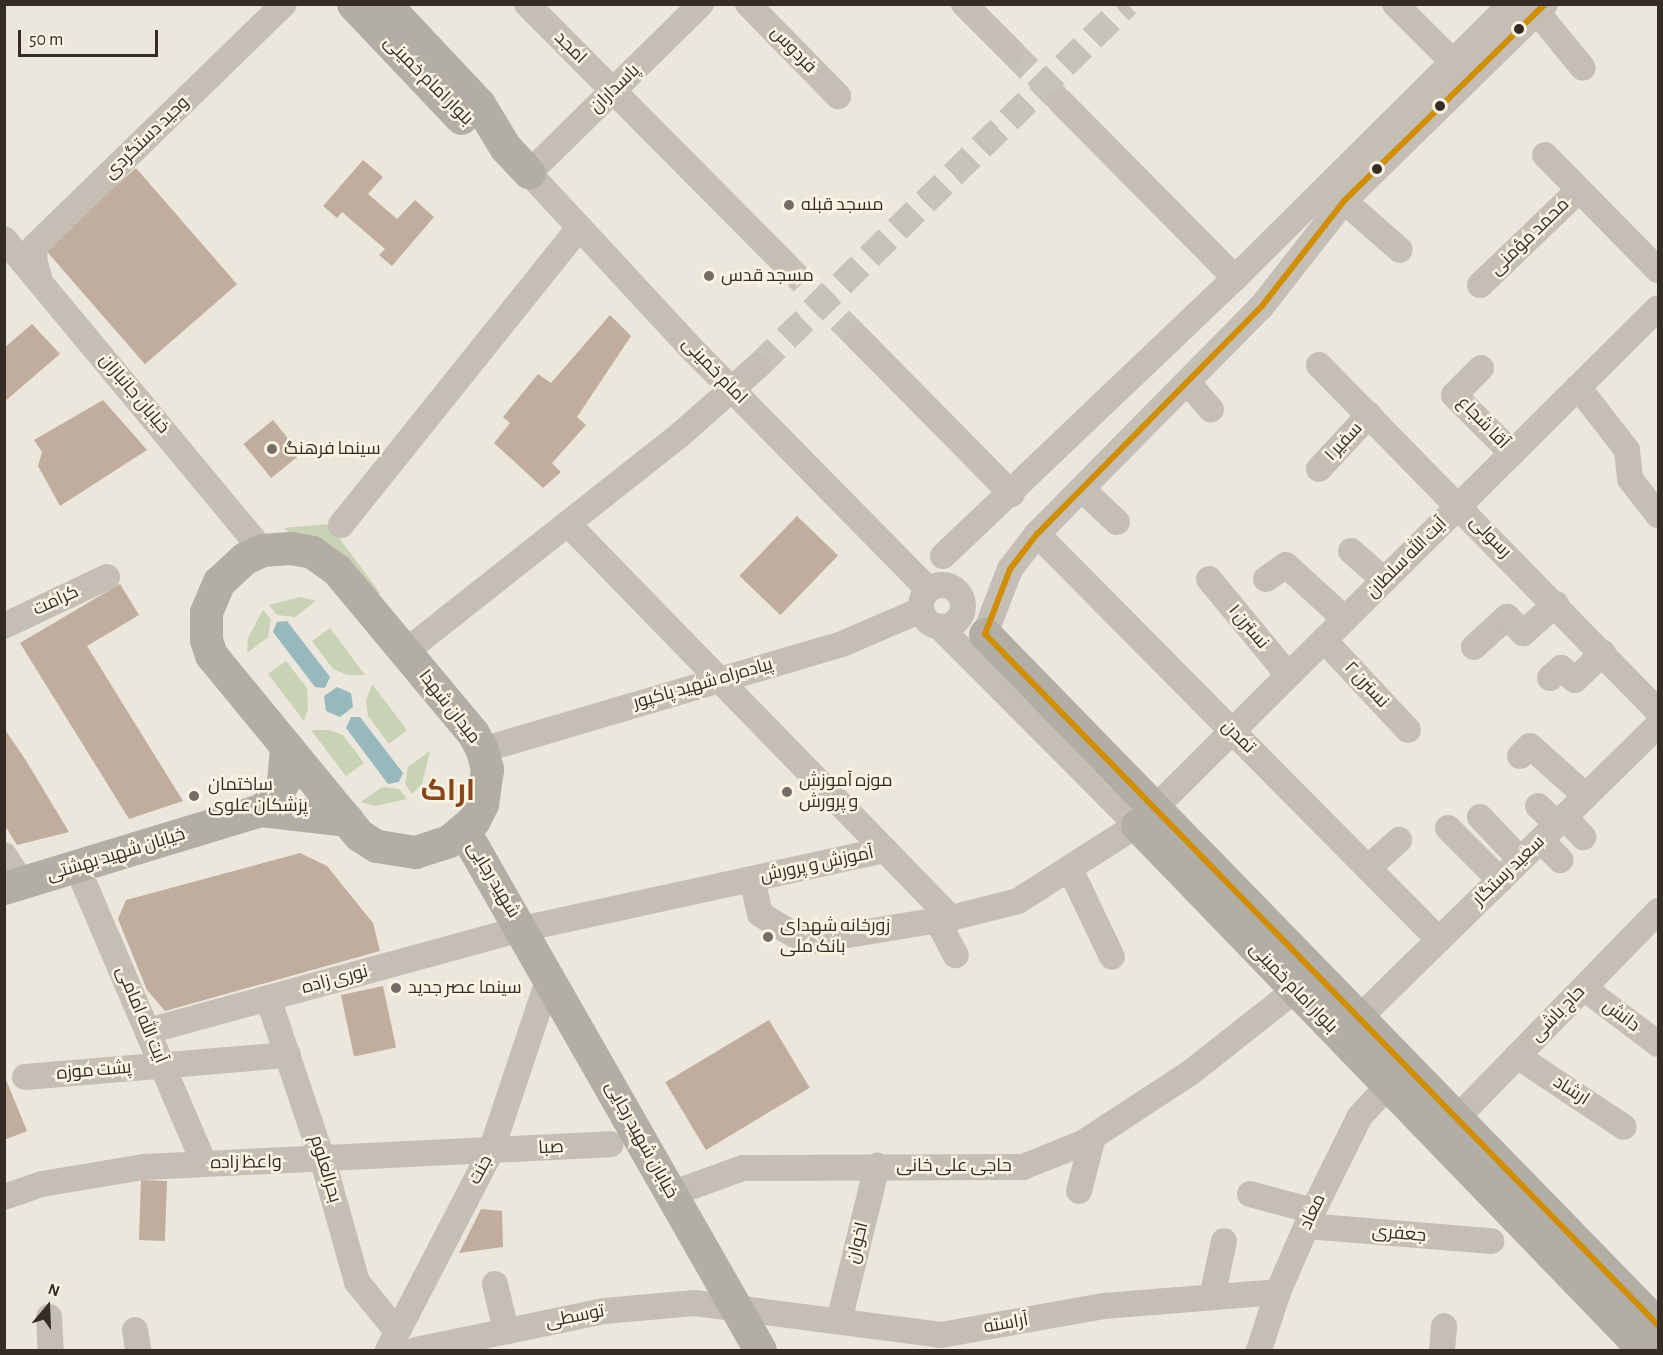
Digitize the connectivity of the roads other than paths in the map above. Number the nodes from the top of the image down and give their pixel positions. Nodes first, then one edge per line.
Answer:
1 (284, 4) edge
2 (353, 4) edge
3 (386, 4) edge
4 (527, 4) edge
5 (701, 4) edge
6 (748, 4) edge
7 (964, 4) edge
8 (1395, 4) edge
9 (1511, 4) edge
10 (1541, 8) edge
11 (1011, 51) tunnel mouth
12 (1583, 68) dead end
13 (1461, 70) junction
14 (613, 91) junction
15 (838, 96) dead end
16 (1060, 101) tunnel mouth
17 (505, 147) junction
18 (1545, 155) dead end
19 (529, 173) junction
20 (1579, 190) junction
21 (1344, 201) junction
22 (579, 228) junction
23 (1400, 250) dead end
24 (10, 255) edge
25 (785, 264) tunnel mouth
26 (1659, 270) edge
27 (1235, 278) junction
28 (40, 282) junction
29 (1480, 285) dead end
30 (1659, 308) edge
31 (858, 338) tunnel mouth
32 (1319, 365) dead end
33 (758, 366) tunnel mouth
34 (1481, 368) dead end
35 (1188, 383) junction
36 (1578, 387) junction
37 (732, 391) junction
38 (1211, 409) dead end
39 (1369, 415) junction
40 (1512, 453) junction
41 (1319, 469) dead end
42 (1082, 489) junction
43 (1012, 494) junction
44 (1460, 505) junction
45 (1659, 514) edge
46 (1117, 522) dead end
47 (568, 524) junction
48 (340, 525) dead end
49 (1037, 534) junction
50 (262, 550) junction
51 (1351, 551) dead end
52 (944, 556) dead end
53 (107, 576) dead end
54 (1209, 579) dead end
55 (1266, 579) dead end
56 (1384, 580) junction
57 (924, 599) junction
58 (1556, 604) junction
59 (963, 608) junction
60 (1345, 619) junction
61 (4, 626) edge
62 (940, 627) junction
63 (985, 634) junction
64 (1324, 640) junction
65 (1474, 647) dead end
66 (405, 652) junction
67 (1603, 653) junction
68 (1288, 675) junction
69 (1550, 678) dead end
70 (718, 680) junction
71 (1657, 727) edge
72 (1408, 730) dead end
73 (1232, 731) junction
74 (286, 746) junction
75 (482, 750) junction
76 (1520, 756) dead end
77 (1586, 796) junction
78 (1538, 806) dead end
79 (261, 810) junction
80 (1146, 816) junction
81 (1480, 817) dead end
82 (347, 820) junction
83 (1554, 827) junction
84 (1448, 828) dead end
85 (464, 831) junction
86 (1583, 837) dead end
87 (1400, 840) dead end
88 (885, 850) junction
89 (4, 855) edge
90 (1521, 860) junction
91 (1560, 860) dead end
92 (77, 867) junction
93 (1368, 868) junction
94 (1071, 871) junction
95 (752, 879) junction
96 (1500, 880) junction
97 (13, 885) edge
98 (1659, 911) edge
99 (944, 919) junction
100 (522, 929) junction
101 (1439, 940) junction
102 (956, 955) dead end
103 (1112, 957) dead end
104 (549, 978) junction
105 (1584, 988) junction
106 (1295, 990) junction
107 (268, 998) junction
108 (1359, 1018) junction
109 (147, 1031) junction
110 (1659, 1044) edge
111 (288, 1055) junction
112 (1517, 1056) junction
113 (162, 1065) junction
114 (25, 1077) dead end
115 (1388, 1086) junction
116 (1456, 1118) junction
117 (1624, 1127) dead end
118 (1093, 1137) junction
119 (610, 1144) dead end
120 (491, 1151) junction
121 (323, 1161) junction
122 (204, 1164) junction
123 (877, 1166) junction
124 (1079, 1191) dead end
125 (671, 1194) junction
126 (1250, 1194) dead end
127 (4, 1197) edge
128 (1310, 1218) junction
129 (1224, 1241) dead end
130 (1491, 1241) dead end
131 (495, 1284) dead end
132 (1278, 1292) junction
133 (1212, 1297) junction
134 (735, 1306) junction
135 (50, 1317) dead end
136 (839, 1321) junction
137 (1659, 1325) edge
138 (506, 1331) junction
139 (392, 1340) edge
140 (942, 1343) edge
141 (51, 1350) edge
142 (416, 1350) edge
143 (760, 1350) edge
144 (1259, 1350) edge
145 (1644, 1350) edge

1 - 28 street, وحید دستگردی
2 - 17 main road, بلوار امام خمینی
3 - 17 main road, بلوار امام خمینی
4 - 14 street, امجد
5 - 14 street, پاسداران
6 - 15 street, فردوس
7 - 11 street
8 - 13 street
9 - 13 street
10 - 12 street
10 - 13 street
13 - 21 street
13 - 27 street
14 - 19 street, پاسداران
14 - 25 street, امجد
16 - 27 street
17 - 19 main road, امام خمینی
18 - 20 street
19 - 22 street, امام خمینی
20 - 26 street
20 - 29 street, محمد مؤمنی
21 - 23 street
21 - 35 street
22 - 37 street, امام خمینی
22 - 48 street
24 - 28 street, خیابان جانبازان
27 - 43 street
28 - 50 street, خیابان جانبازان
30 - 36 street, آیت الله سلطان
31 - 43 street
32 - 39 street, رسولی
33 - 37 street
34 - 40 street, آقا شجاع
35 - 38 street
35 - 42 street
36 - 40 street, آیت الله سلطان
36 - 45 street
37 - 47 street
37 - 57 street, امام خمینی
39 - 41 street, سفیر ۱
39 - 44 street, رسولی
40 - 44 street, آیت الله سلطان
42 - 46 street
42 - 49 street
43 - 52 street
44 - 56 street, آیت الله سلطان
44 - 58 street, رسولی
47 - 66 street
47 - 70 street
49 - 63 street
49 - 73 street, تمدن
50 - 66 main road, میدان شهدا
50 - 74 main road, میدان شهدا
51 - 56 street
53 - 61 street, کرامت
54 - 68 street, نسترن ۱
55 - 60 street
56 - 60 street, آیت الله سلطان
57 - 59 street
57 - 62 street
57 - 70 street, پیاده‌راه شهید پاکپور
58 - 65 street
58 - 67 street, رسولی
59 - 62 street
59 - 63 street, بلوار امام خمینی
60 - 64 street, آیت الله سلطان
62 - 80 street, بلوار امام خمینی
63 - 80 main road, بلوار امام خمینی
64 - 68 street, آیت الله سلطان
64 - 72 street, نسترن ۲
66 - 75 main road, میدان شهدا
67 - 69 street
67 - 71 street, رسولی
68 - 73 street, آیت الله سلطان
70 - 75 street, پیاده‌راه شهید پاکپور
70 - 88 street
71 - 77 street, سعید رستگار
73 - 80 street, آیت الله سلطان
73 - 93 street, تمدن
74 - 79 main road
74 - 82 main road, میدان شهدا
75 - 85 main road, میدان شهدا
76 - 77 street
77 - 83 street, سعید رستگار
78 - 83 street
79 - 82 main road
79 - 92 main road, خیابان شهید بهشتی
80 - 94 street
80 - 106 main road, بلوار امام خمینی
80 - 108 main road, بلوار امام خمینی
81 - 90 street
82 - 85 main road, میدان شهدا
83 - 86 street
83 - 90 street, سعید رستگار
83 - 91 street
84 - 96 street
85 - 100 main road, شهید رجایی
87 - 93 street
88 - 95 street, آموزش و پرورش
88 - 99 street, آموزش و پرورش
89 - 97 street
90 - 96 street, سعید رستگار
92 - 97 main road, خیابان شهید بهشتی
92 - 109 street, آیت الله امامی
93 - 101 street, تمدن
94 - 99 street
94 - 103 street
95 - 99 street
95 - 100 street, آموزش و پرورش
96 - 101 street, سعید رستگار
98 - 105 street, حاج باشی
99 - 102 street, آموزش و پرورش
100 - 104 main road, خیابان شهید رجایی
100 - 107 street, نوری زاده
101 - 108 street, سعید رستگار
104 - 120 street, جنت
104 - 125 main road, خیابان شهید رجایی
105 - 110 street, دانش
105 - 112 street, حاج باشی
106 - 115 main road, بلوار امام خمینی
106 - 118 street, حاجی علی خانی
107 - 109 street, نوری زاده
107 - 111 street, بحرالعلوم
108 - 116 main road, بلوار امام خمینی
109 - 113 street, آیت الله امامی
111 - 113 street, پشت موزه
111 - 121 street, بحرالعلوم
112 - 116 street, حاج باشی
112 - 117 street, ارشاد
113 - 114 street, پشت موزه
113 - 122 street, آیت الله امامی
115 - 128 street, معاد
115 - 145 main road, بلوار امام خمینی
116 - 137 main road, بلوار امام خمینی
118 - 123 street, حاجی علی خانی
118 - 124 street
119 - 120 street, صبا
120 - 121 street, واعظ زاده
120 - 139 street, جنت
121 - 122 street, واعظ زاده
121 - 139 street, بحرالعلوم
122 - 127 street, واعظ زاده
123 - 125 street, حاجی علی خانی
123 - 136 street, اخوان
125 - 134 main road, خیابان شهید رجایی
126 - 128 street, جعفری
128 - 130 street, جعفری
128 - 132 street, معاد
129 - 133 street
131 - 138 street
132 - 133 street, آراسته
132 - 144 street, معاد
133 - 140 street, آراسته
134 - 136 street, آراسته
134 - 138 street, توسطی
134 - 143 main road, خیابان شهید رجایی
135 - 141 street
136 - 140 street, آراسته
138 - 142 street, توسطی

